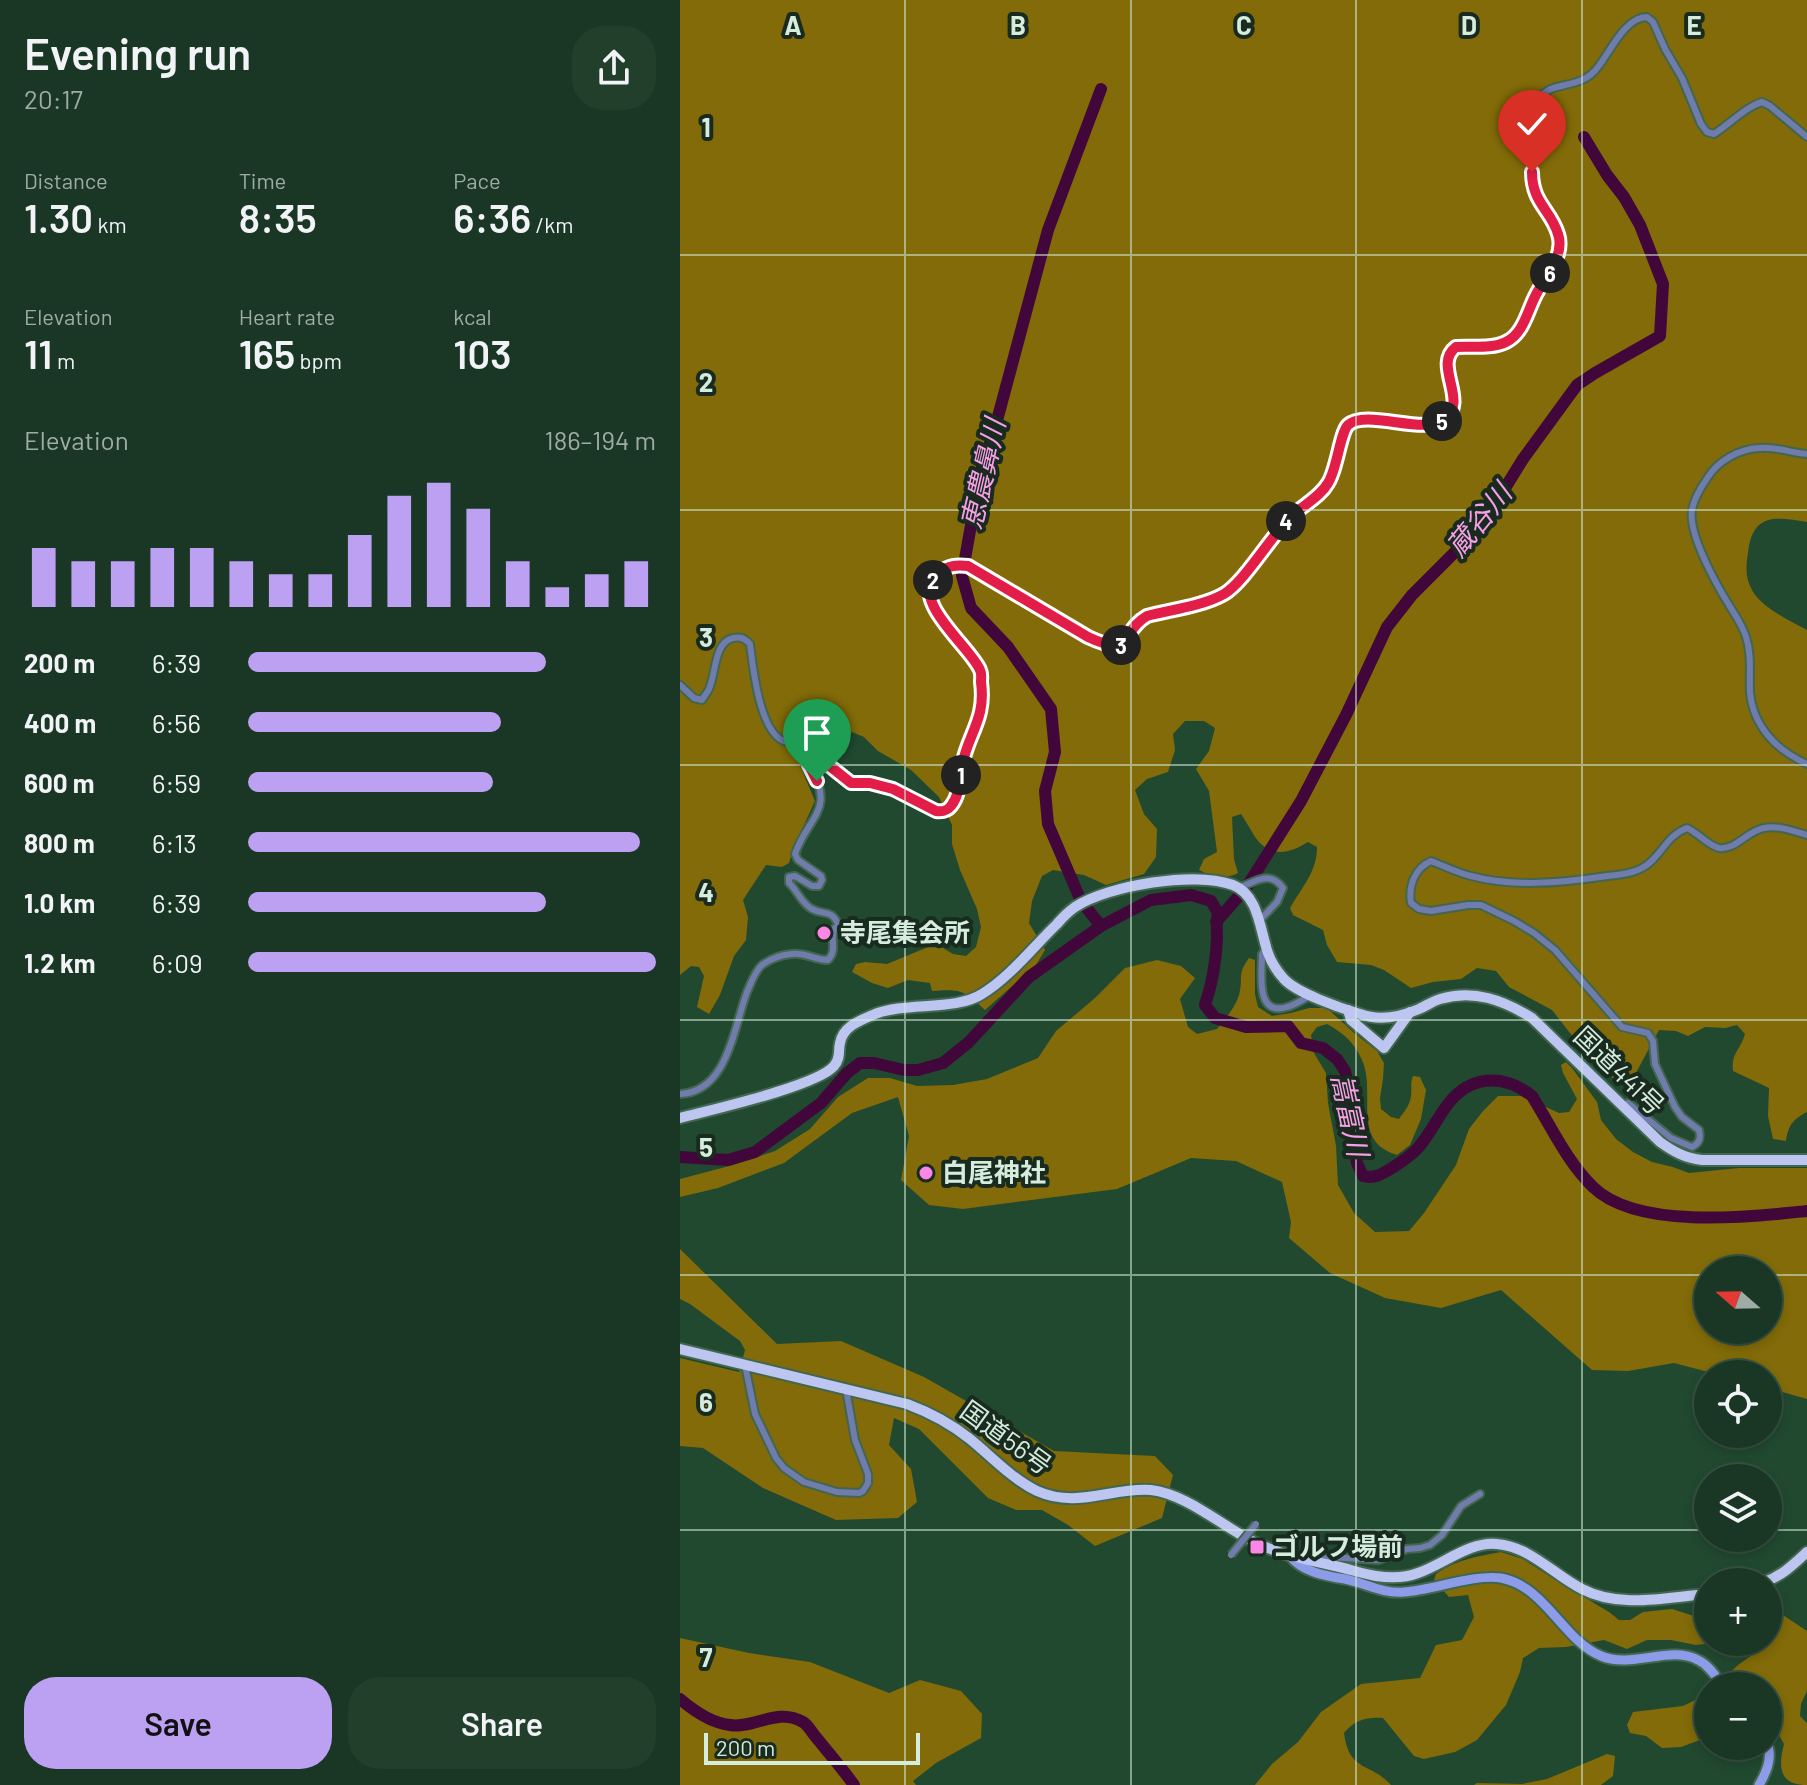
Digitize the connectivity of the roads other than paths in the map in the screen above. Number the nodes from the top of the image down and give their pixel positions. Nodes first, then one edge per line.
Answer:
1 (1807, 137) edge
2 (1805, 453) edge
3 (680, 685) edge
4 (810, 760) junction
5 (1807, 764) edge
6 (1807, 835) edge
7 (1239, 888) junction
8 (1259, 922) junction
9 (1266, 947) junction
10 (1310, 996) junction
11 (1348, 1010) junction
12 (1410, 1012) junction
13 (680, 1094) edge
14 (1622, 1105) junction
15 (680, 1118) edge
16 (1807, 1160) edge
17 (680, 1349) edge
18 (745, 1365) junction
19 (846, 1389) junction
20 (1480, 1494) dead end
21 (1256, 1524) dead end
22 (1807, 1552) edge
23 (1231, 1555) dead end
24 (1290, 1556) junction
25 (1318, 1562) junction
26 (1782, 1573) edge
27 (1694, 1595) edge
28 (1712, 1672) edge
29 (1769, 1760) edge
30 (1759, 1785) edge

1 - 4 street
2 - 5 street
3 - 4 street
4 - 13 street
6 - 14 street
7 - 8 highway, 国道441号
7 - 8 street
7 - 15 highway
8 - 9 highway, 国道441号
9 - 10 highway, 国道441号
9 - 10 street
10 - 11 highway, 国道441号
11 - 12 highway, 国道441号
11 - 12 highway, 国道441号
12 - 14 highway, 国道441号
14 - 16 highway, 国道441号
17 - 18 highway, 国道56号
18 - 19 highway, 国道56号
18 - 19 street
19 - 24 highway, 国道56号
20 - 25 street
21 - 23 street, bridge
22 - 26 highway
24 - 25 highway, 国道56号
24 - 28 main road
25 - 27 highway, 国道56号
29 - 30 main road

